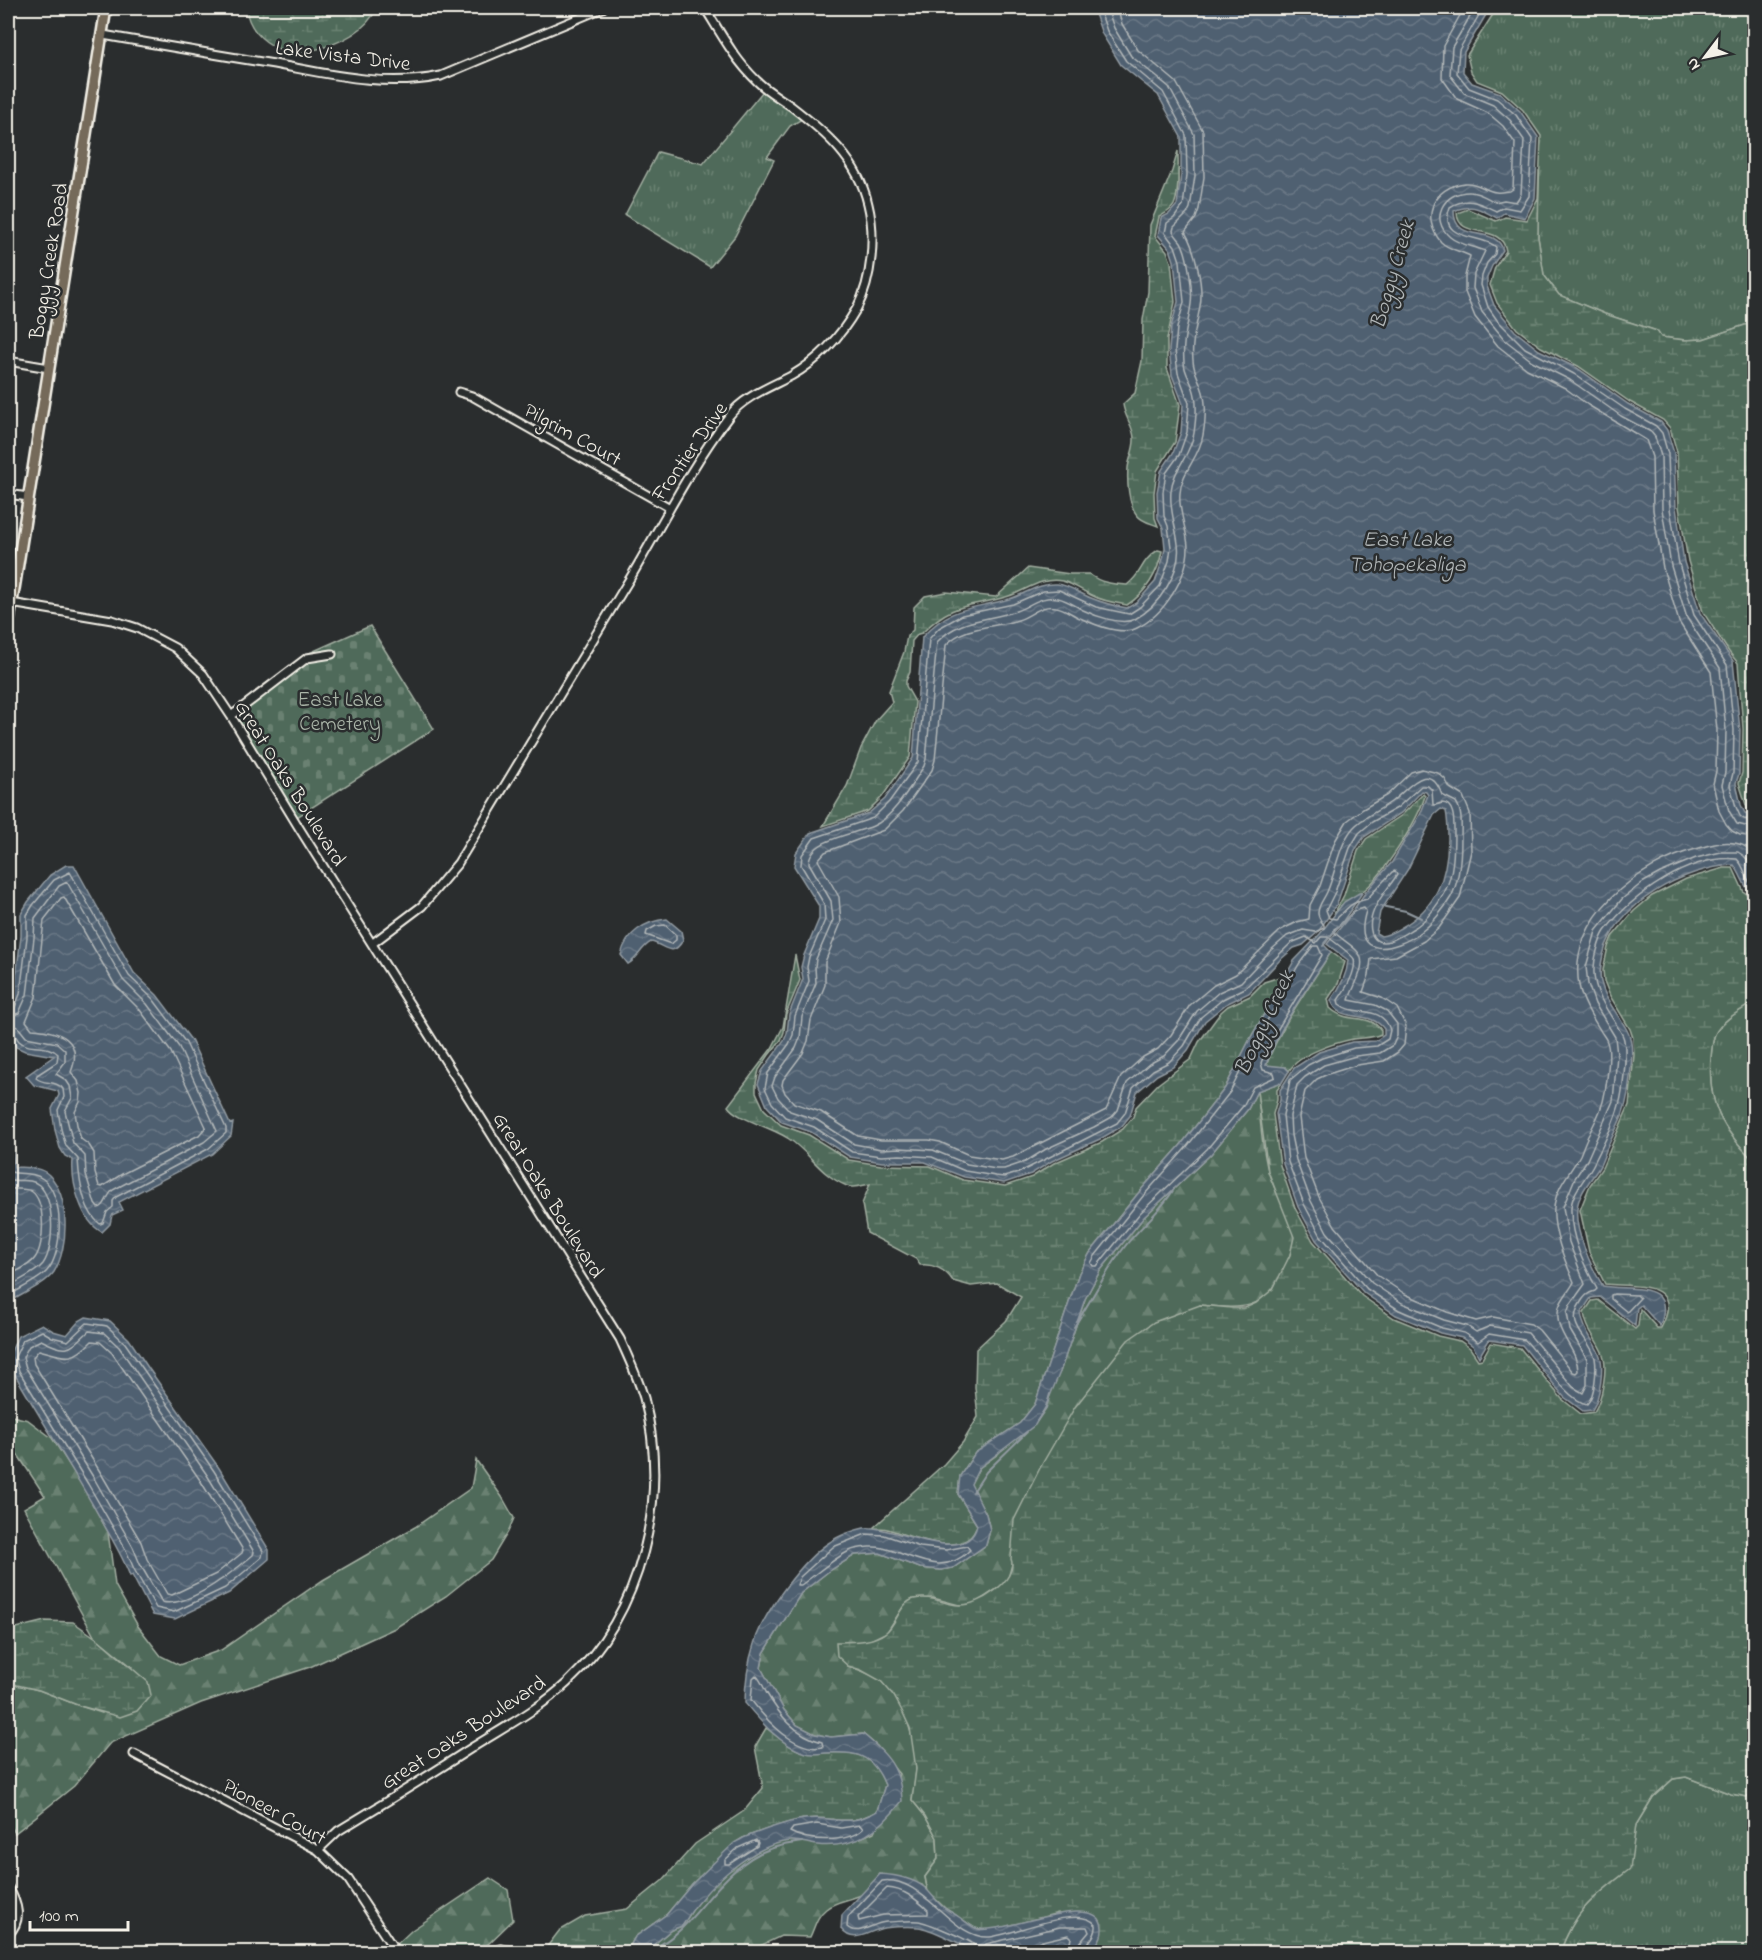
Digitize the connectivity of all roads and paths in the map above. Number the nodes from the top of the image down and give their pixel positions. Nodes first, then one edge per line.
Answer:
1 (106, 8) edge
2 (603, 8) edge
3 (705, 8) edge
4 (103, 35) junction
5 (8, 361) edge
6 (49, 368) junction
7 (459, 393) dead end
8 (8, 494) edge
9 (28, 496) junction
10 (670, 508) junction
11 (11, 603) junction
12 (8, 627) edge
13 (332, 654) dead end
14 (231, 716) junction
15 (373, 943) junction
16 (134, 1755) dead end
17 (318, 1851) junction
18 (8, 1887) edge
19 (8, 1935) edge
20 (396, 1953) edge
21 (494, 1953) edge
22 (516, 1953) edge

1 - 4 main road, Boggy Creek Road
2 - 4 street, Lake Vista Drive
3 - 10 street, Frontier Drive
4 - 6 main road, Boggy Creek Road
5 - 6 street
6 - 9 main road, Boggy Creek Road
7 - 10 street, Pilgrim Court
8 - 9 street
9 - 11 main road, Boggy Creek Road
10 - 15 street, Frontier Drive
11 - 12 main road, Boggy Creek Road
11 - 14 street, Great Oaks Boulevard
13 - 14 street
14 - 15 street, Great Oaks Boulevard
15 - 17 street, Great Oaks Boulevard
16 - 17 street, Pioneer Court
17 - 20 street, Pioneer Court
18 - 19 street
21 - 22 street

